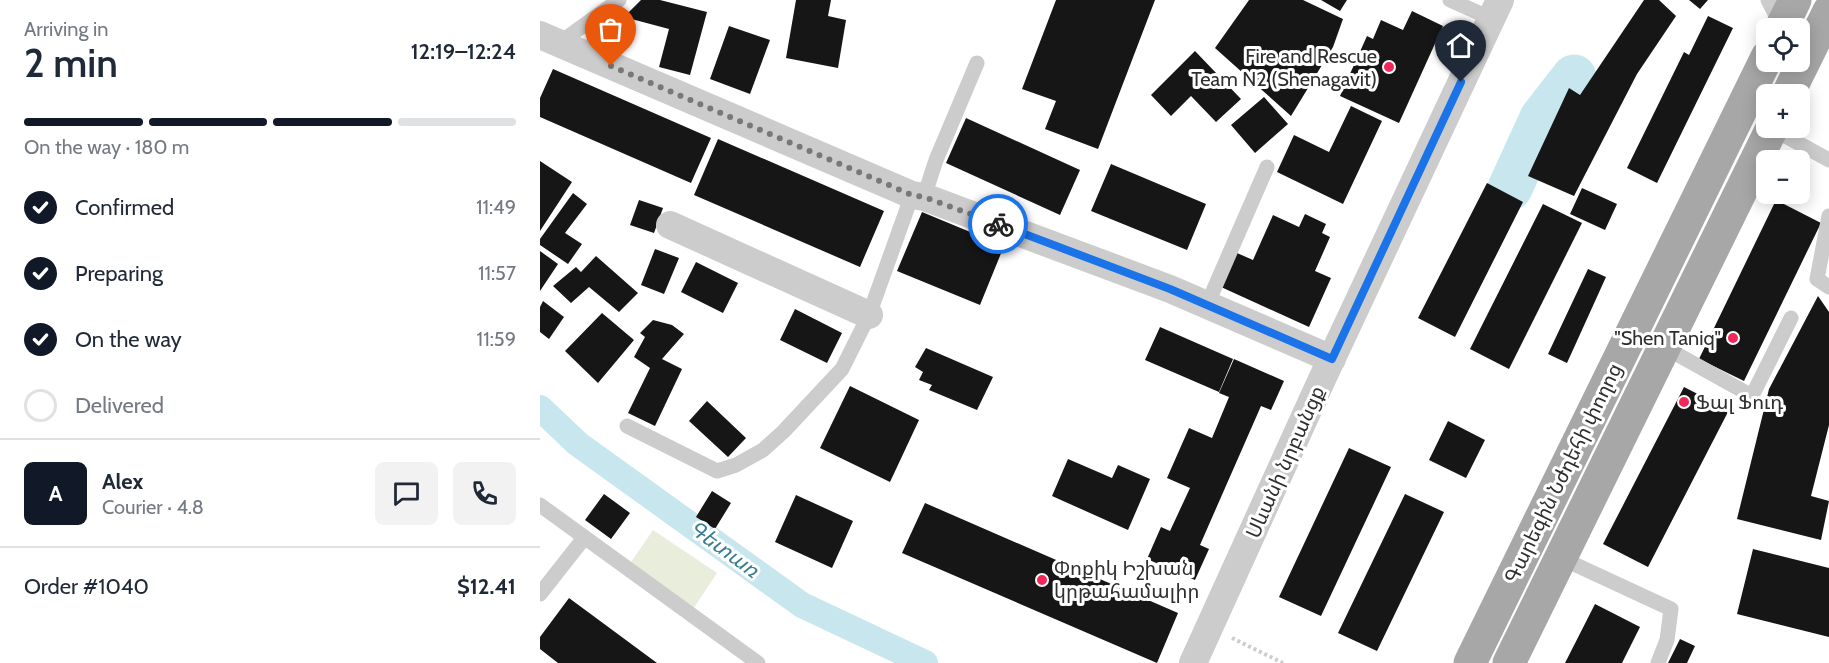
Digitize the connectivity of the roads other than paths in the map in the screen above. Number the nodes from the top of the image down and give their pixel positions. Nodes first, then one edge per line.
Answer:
1 (620, 0) edge
2 (1450, 0) edge
3 (1495, 9) edge
4 (1829, 11) edge
5 (549, 40) edge
6 (977, 63) dead end
7 (1760, 72) edge
8 (1793, 84) edge
9 (1767, 138) edge
10 (1790, 138) edge
11 (1829, 160) edge
12 (1267, 167) dead end
13 (918, 196) junction
14 (1829, 216) edge
15 (670, 225) dead end
16 (1829, 287) edge
17 (1207, 305) junction
18 (869, 315) junction
19 (1791, 318) dead end
20 (1664, 347) junction
21 (1332, 359) junction
22 (627, 426) dead end
23 (540, 506) edge
24 (584, 538) junction
25 (1561, 558) junction
26 (540, 594) edge
27 (758, 663) edge
28 (1193, 663) edge
29 (1470, 663) edge
30 (1509, 663) edge
31 (1658, 663) edge

1 - 5 lane
2 - 3 lane
3 - 21 street, Սևանի նրբանցք
4 - 8 main road
5 - 13 street
6 - 13 lane
7 - 29 main road, Գարեգին Նժդեհի փողոց
9 - 20 main road, Գարեգին Նժդեհի փողոց
10 - 11 lane
12 - 17 lane
13 - 17 street
13 - 18 lane
14 - 16 lane
15 - 18 street
17 - 21 street
18 - 22 lane
19 - 20 lane
20 - 25 main road, Գարեգին Նժդեհի փողոց
21 - 28 street, Սևանի նրբանցք
23 - 24 lane
24 - 26 lane
24 - 27 lane
25 - 30 main road, Գարեգին Նժդեհի փողոց
25 - 31 lane

